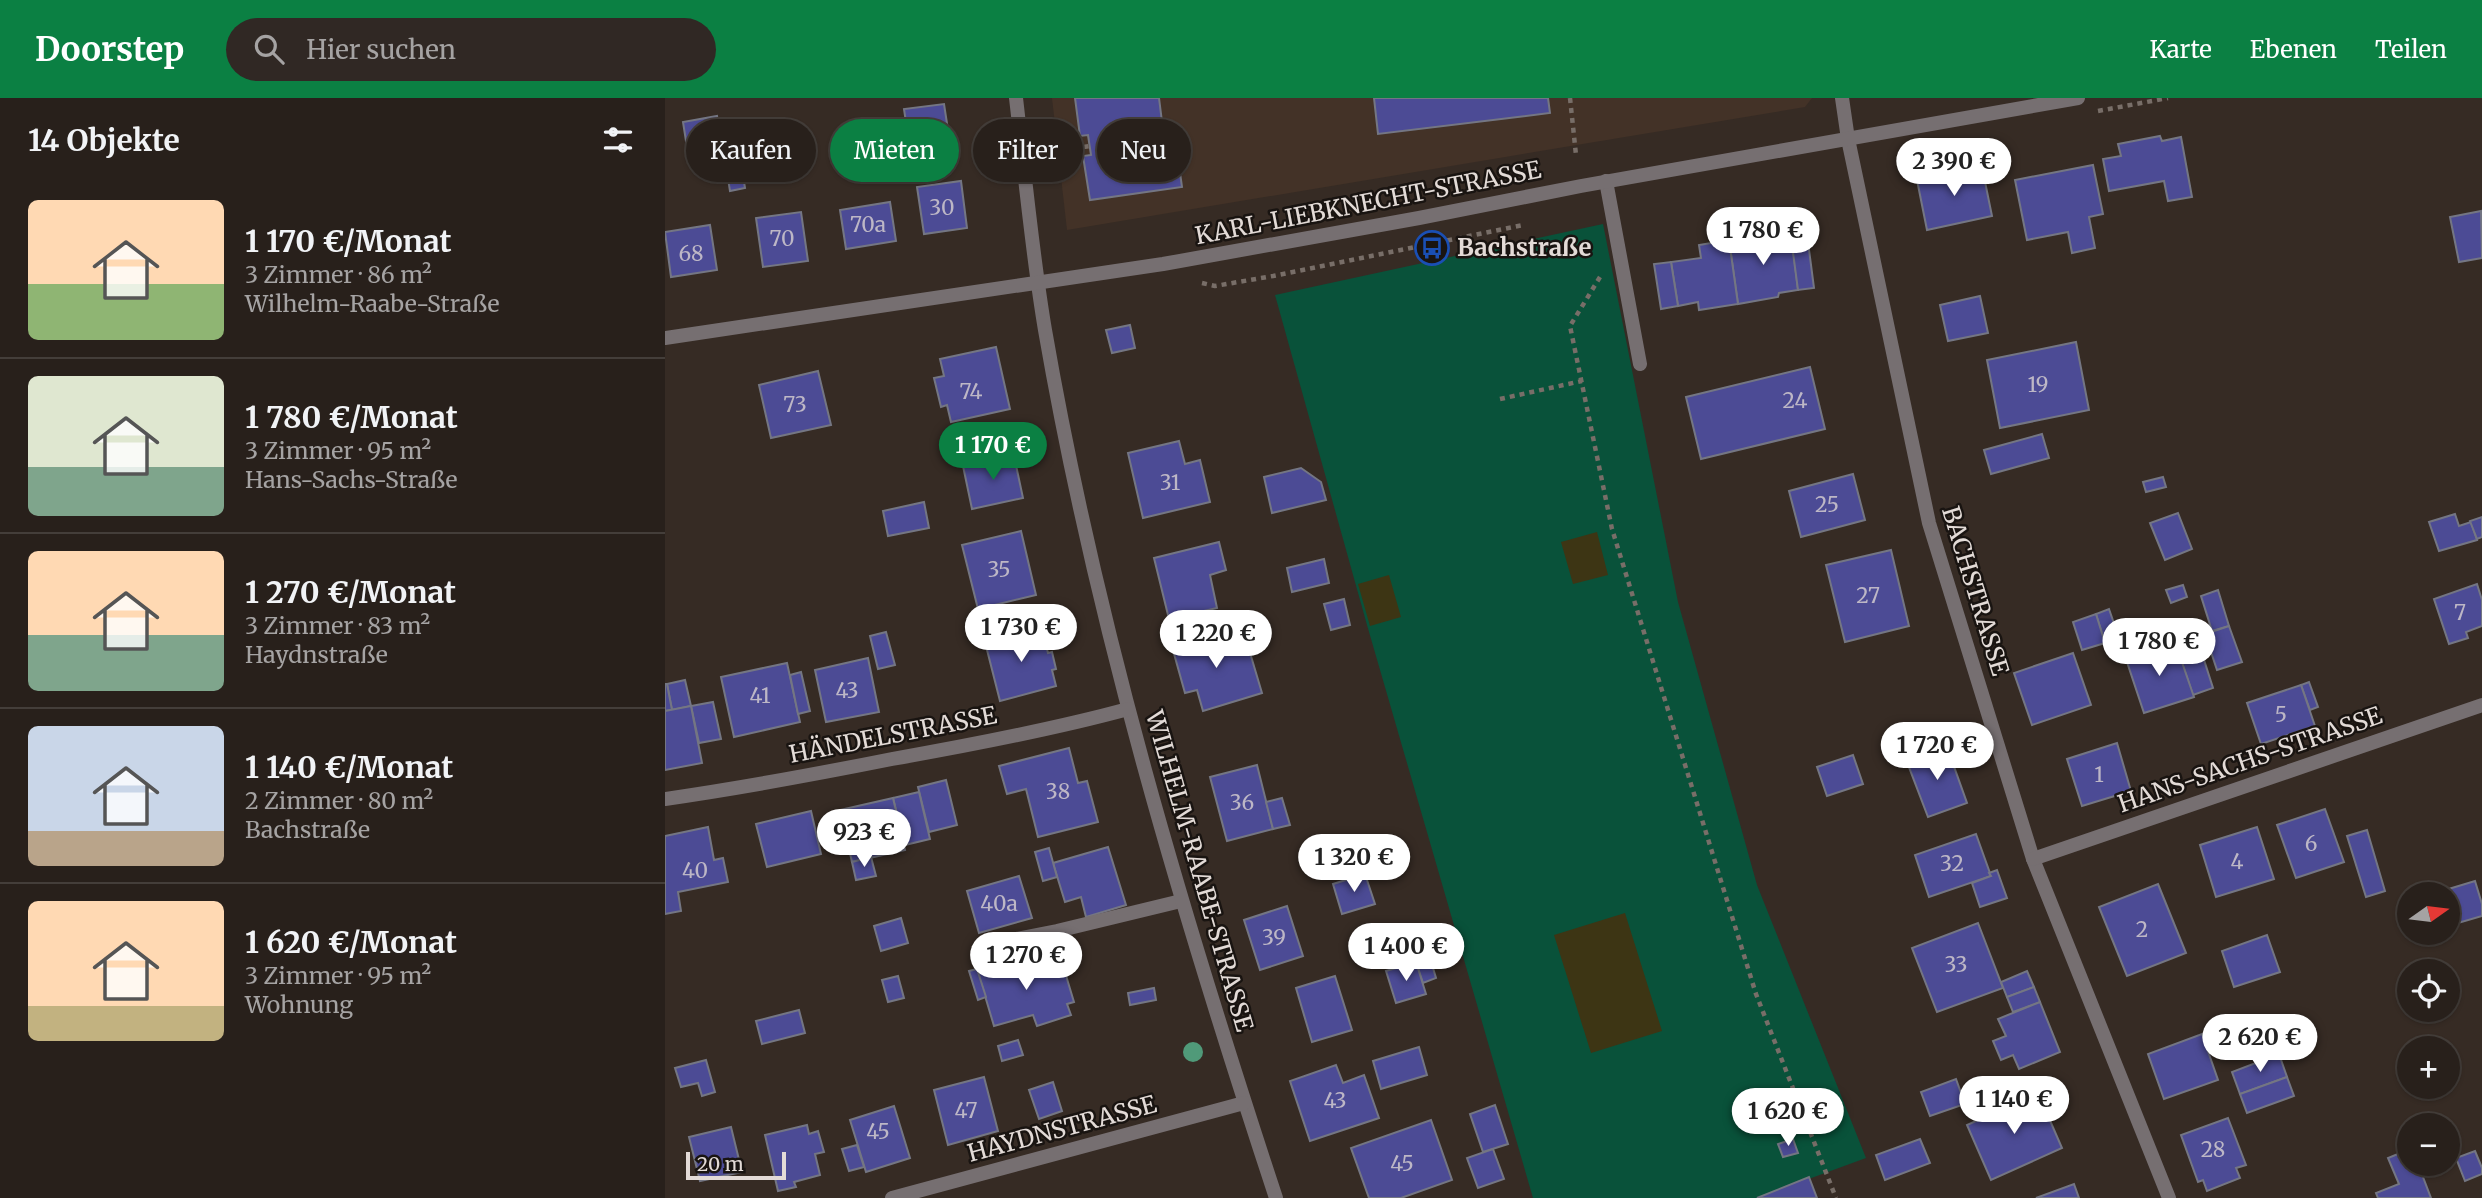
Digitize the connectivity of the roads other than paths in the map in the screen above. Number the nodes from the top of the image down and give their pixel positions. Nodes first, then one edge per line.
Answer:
1 (1016, 98) edge
2 (1842, 98) edge
3 (2077, 98) edge
4 (1847, 139) junction
5 (1606, 181) junction
6 (1038, 284) junction
7 (665, 338) edge
8 (1640, 364) dead end
9 (2482, 705) edge
10 (1128, 709) junction
11 (665, 799) edge
12 (2033, 859) junction
13 (1181, 901) junction
14 (1001, 942) dead end
15 (1244, 1103) junction
16 (892, 1198) edge
17 (1276, 1198) edge
18 (2169, 1198) edge

1 - 6 street, WILHELM-RAABE-STRASSE
2 - 4 street, BACHSTRASSE
3 - 4 street, KARL-LIEBKNECHT-STRASSE
4 - 5 street, KARL-LIEBKNECHT-STRASSE
4 - 12 street, BACHSTRASSE
5 - 6 street, KARL-LIEBKNECHT-STRASSE
5 - 8 street
6 - 7 street, KARL-LIEBKNECHT-STRASSE
6 - 10 street, WILHELM-RAABE-STRASSE
9 - 12 street, HANS-SACHS-STRASSE
10 - 11 street, HÄNDELSTRASSE
10 - 13 street, WILHELM-RAABE-STRASSE
12 - 18 street, BACHSTRASSE
13 - 14 street
13 - 15 street, WILHELM-RAABE-STRASSE
15 - 16 street, HAYDNSTRASSE
15 - 17 street, WILHELM-RAABE-STRASSE

